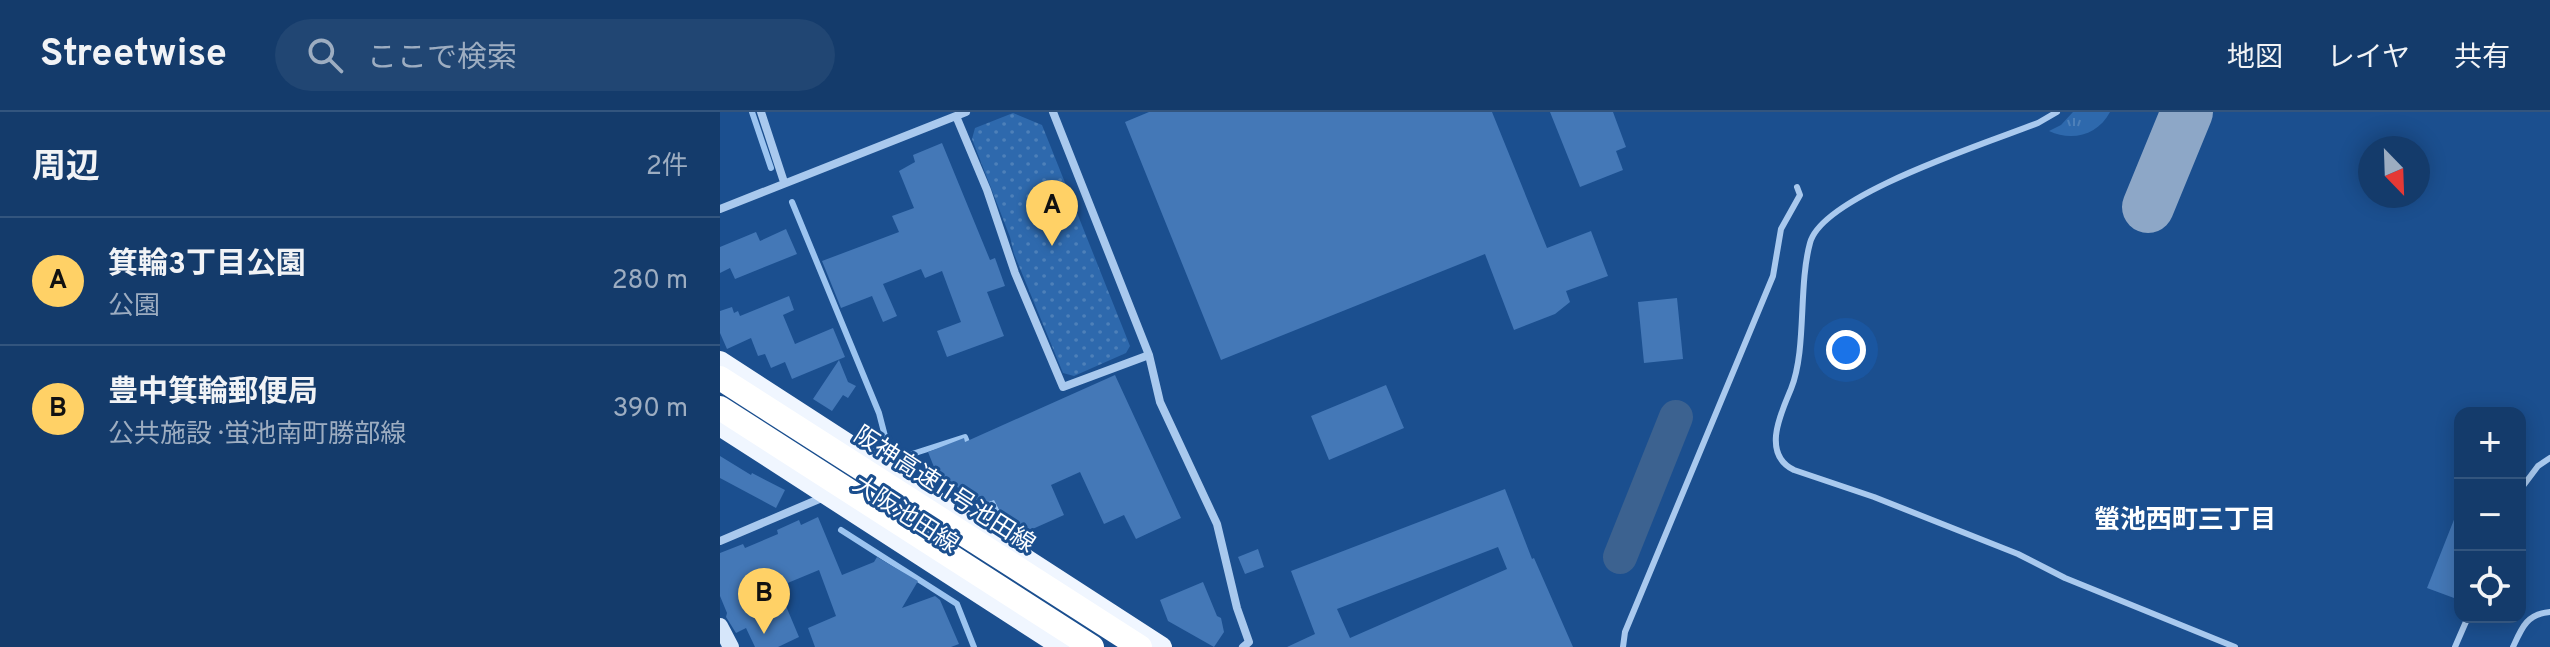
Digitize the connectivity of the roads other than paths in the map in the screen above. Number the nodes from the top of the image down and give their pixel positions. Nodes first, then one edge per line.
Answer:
1 (761, 112) edge
2 (966, 112) edge
3 (1053, 112) edge
4 (2057, 112) edge
5 (956, 116) junction
6 (784, 182) junction
7 (1797, 187) dead end
8 (720, 209) edge
9 (1149, 355) junction
10 (720, 361) edge
11 (720, 378) edge
12 (720, 408) edge
13 (720, 426) edge
14 (2550, 458) edge
15 (2526, 482) edge
16 (829, 495) junction
17 (720, 541) edge
18 (2550, 612) edge
19 (2465, 623) edge
20 (720, 626) edge
21 (731, 647) edge
22 (1062, 647) edge
23 (1092, 647) edge
24 (1140, 647) edge
25 (1162, 647) edge
26 (1243, 647) edge
27 (1623, 647) edge
28 (2235, 647) edge
29 (2455, 647) edge
30 (2513, 647) edge

1 - 6 street
2 - 5 street
3 - 9 street
4 - 28 lane
5 - 6 street
5 - 9 street
6 - 8 street
7 - 27 lane
9 - 26 street
10 - 25 main road, 大阪池田線
11 - 24 highway, 阪神高速11号池田線
12 - 23 highway
13 - 16 main road, 大阪池田線
14 - 15 lane
16 - 17 street
16 - 22 main road, 大阪池田線
18 - 30 lane
19 - 29 lane
20 - 21 street

